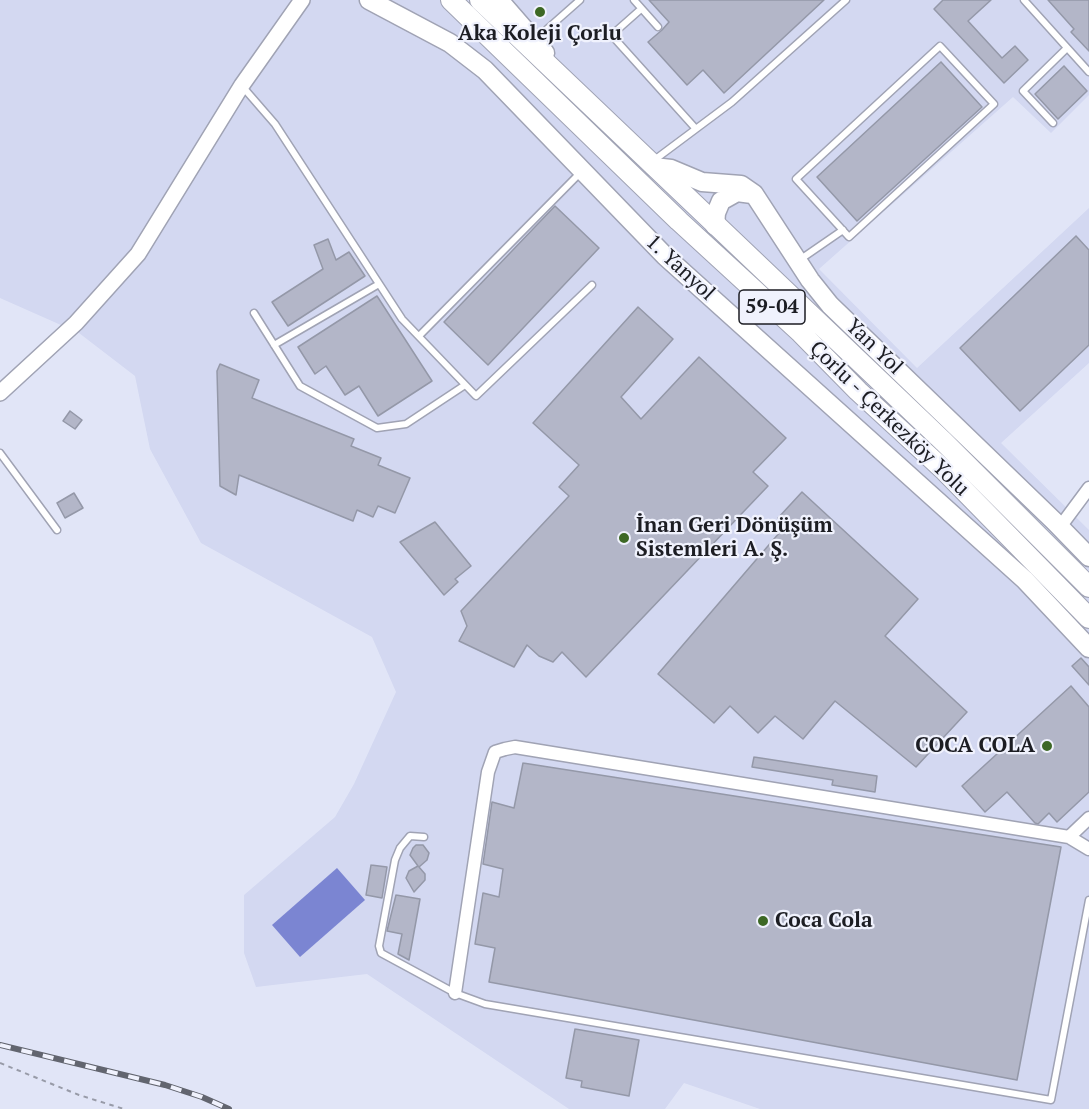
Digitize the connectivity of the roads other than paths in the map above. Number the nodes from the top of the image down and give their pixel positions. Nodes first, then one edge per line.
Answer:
1 (302, 0) edge
2 (369, 0) edge
3 (451, 0) edge
4 (480, 0) edge
5 (499, 0) edge
6 (580, 0) edge
7 (634, 0) edge
8 (846, 0) edge
9 (1024, 0) edge
10 (641, 9) junction
11 (658, 27) dead end
12 (537, 42) junction
13 (1067, 48) junction
14 (1089, 72) edge
15 (565, 81) junction
16 (242, 85) junction
17 (1053, 123) dead end
18 (696, 129) junction
19 (652, 165) junction
20 (582, 171) junction
21 (754, 194) junction
22 (716, 226) junction
23 (843, 230) junction
24 (798, 261) junction
25 (379, 284) junction
26 (592, 285) dead end
27 (254, 313) dead end
28 (419, 336) junction
29 (274, 345) junction
30 (465, 385) junction
31 (0, 393) edge
32 (0, 453) edge
33 (1089, 488) edge
34 (1060, 527) junction
35 (57, 530) dead end
36 (1089, 557) edge
37 (1089, 587) edge
38 (1089, 618) edge
39 (1089, 648) edge
40 (1089, 818) edge
41 (424, 837) dead end
42 (1069, 837) junction
43 (1089, 849) edge
44 (1089, 900) edge
45 (455, 993) junction

1 - 16 street
2 - 20 main road, 1. Yanyol
3 - 38 main road, Çorlu - Çerkezköy Yolu / 59-04
4 - 15 main road, Çorlu - Çerkezköy Yolu / 59-04
5 - 12 main road
6 - 12 lane
7 - 10 lane
8 - 18 lane
9 - 13 lane
10 - 11 lane
10 - 18 lane
12 - 15 main road
13 - 14 lane
13 - 17 lane
15 - 19 main road, Çorlu - Çerkezköy Yolu / 59-04
16 - 25 lane
16 - 31 street
18 - 19 lane
19 - 21 main road
19 - 22 main road, Çorlu - Çerkezköy Yolu / 59-04
20 - 28 lane
20 - 39 main road, 1. Yanyol
21 - 22 main road
21 - 24 main road, Yan Yol
22 - 37 main road, Çorlu - Çerkezköy Yolu / 59-04
23 - 23 lane
23 - 24 lane
24 - 34 main road, Yan Yol
25 - 28 lane
25 - 29 lane
26 - 30 lane
27 - 29 lane
28 - 30 lane
29 - 30 lane
32 - 35 lane
33 - 34 street
34 - 36 main road, Yan Yol
40 - 42 street
41 - 45 lane
42 - 43 street
42 - 45 street
44 - 45 lane

